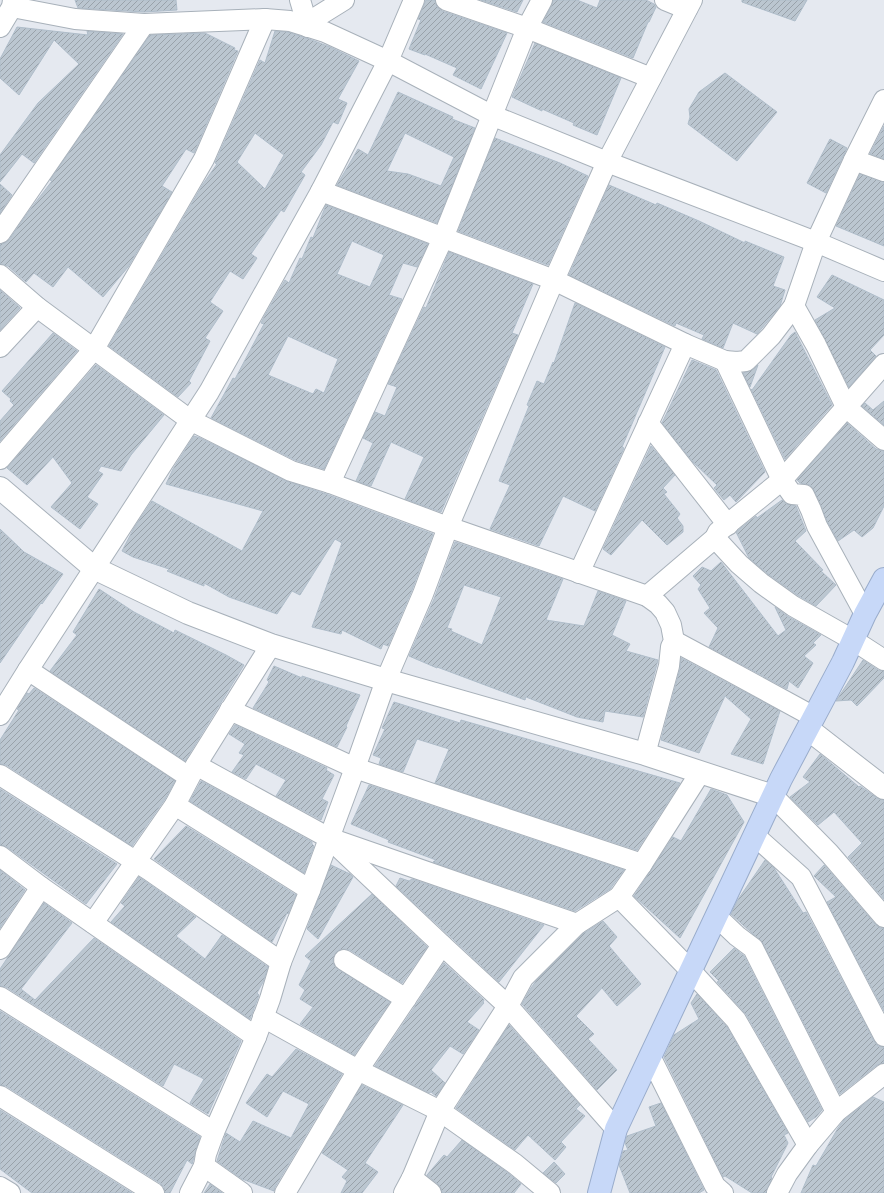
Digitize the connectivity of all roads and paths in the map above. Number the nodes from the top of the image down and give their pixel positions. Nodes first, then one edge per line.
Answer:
1 (300, 0) edge
2 (344, 0) edge
3 (414, 0) edge
4 (446, 0) edge
5 (542, 0) edge
6 (665, 0) edge
7 (12, 4) edge
8 (690, 5) edge
9 (265, 19) junction
10 (144, 24) junction
11 (308, 25) junction
12 (0, 27) edge
13 (527, 28) junction
14 (388, 61) junction
15 (650, 78) junction
16 (884, 100) edge
17 (491, 115) junction
18 (854, 160) junction
19 (607, 162) junction
20 (884, 171) edge
21 (321, 191) junction
22 (0, 233) edge
23 (443, 238) junction
24 (816, 242) junction
25 (884, 271) edge
26 (0, 275) edge
27 (554, 280) junction
28 (794, 306) junction
29 (37, 307) junction
30 (685, 344) junction
31 (0, 347) edge
32 (94, 349) junction
33 (725, 361) junction
34 (884, 364) edge
35 (846, 407) junction
36 (190, 420) junction
37 (648, 423) junction
38 (884, 440) edge
39 (0, 459) edge
40 (782, 480) junction
41 (330, 483) junction
42 (0, 488) edge
43 (448, 527) junction
44 (722, 531) junction
45 (94, 568) junction
46 (579, 573) junction
47 (884, 579) edge
48 (647, 596) junction
49 (865, 614) junction
50 (853, 640) junction
51 (674, 642) junction
52 (272, 645) junction
53 (884, 660) edge
54 (28, 670) junction
55 (386, 680) junction
56 (230, 710) junction
57 (0, 715) edge
58 (811, 723) junction
59 (644, 754) junction
60 (355, 768) junction
61 (192, 771) junction
62 (700, 773) junction
63 (0, 775) edge
64 (884, 788) edge
65 (773, 796) junction
66 (175, 805) junction
67 (754, 835) junction
68 (329, 838) junction
69 (0, 856) edge
70 (135, 862) junction
71 (642, 864) junction
72 (41, 887) junction
73 (310, 890) junction
74 (619, 897) junction
75 (716, 916) junction
76 (884, 917) edge
77 (93, 923) junction
78 (577, 924) junction
79 (442, 945) junction
80 (0, 949) edge
81 (344, 960) dead end
82 (281, 962) junction
83 (690, 970) junction
84 (0, 997) edge
85 (406, 998) junction
86 (508, 1006) junction
87 (263, 1017) junction
88 (884, 1036) edge
89 (256, 1037) junction
90 (650, 1056) junction
91 (358, 1070) junction
92 (884, 1074) edge
93 (0, 1096) edge
94 (440, 1111) junction
95 (836, 1112) junction
96 (616, 1129) junction
97 (214, 1132) junction
98 (808, 1145) junction
99 (204, 1166) junction
100 (408, 1185) edge
101 (0, 1187) edge
102 (10, 1193) edge
103 (154, 1193) edge
104 (190, 1193) edge
105 (242, 1193) edge
106 (285, 1193) edge
107 (431, 1193) edge
108 (550, 1193) edge
109 (599, 1193) edge
110 (723, 1193) edge
111 (777, 1193) edge

1 - 11 street
2 - 11 street
3 - 14 street
4 - 13 street
5 - 13 street
6 - 8 street
7 - 10 street
7 - 12 street
8 - 15 street
9 - 10 street
9 - 11 street
9 - 32 street
10 - 22 street
11 - 14 street
13 - 15 street
13 - 17 street
14 - 17 street
14 - 21 street
15 - 19 street
16 - 18 street
17 - 19 street
17 - 23 street
18 - 20 street
18 - 24 street
19 - 24 street
19 - 27 street
21 - 23 street
21 - 36 street
23 - 27 street
23 - 41 street
24 - 25 street
24 - 28 street
26 - 29 street
27 - 30 street
27 - 43 street
28 - 33 street
28 - 35 street
29 - 31 street
29 - 32 street
30 - 33 street
30 - 37 street
32 - 36 street
32 - 39 street
33 - 40 street
34 - 35 street
35 - 38 street
35 - 40 street
36 - 41 street
36 - 45 street
37 - 44 street
37 - 46 street
40 - 44 street
40 - 49 street
41 - 43 street
42 - 45 street
43 - 46 street
43 - 55 street
44 - 48 street
44 - 50 street
45 - 52 street
45 - 54 street
46 - 48 street
47 - 49 main road
48 - 51 street
49 - 50 main road
50 - 53 street
50 - 58 main road
51 - 58 street
51 - 59 street
52 - 55 street
52 - 56 street
54 - 57 street
54 - 61 street
55 - 59 street
55 - 60 street
56 - 60 street
56 - 61 street
58 - 64 street
58 - 65 main road
59 - 62 street
60 - 68 street
60 - 71 street
61 - 66 street
61 - 68 street
62 - 65 street
62 - 71 street
63 - 70 street
65 - 67 main road
65 - 76 street
66 - 70 street
66 - 73 street
67 - 75 main road
67 - 88 street
68 - 73 street
68 - 78 street
68 - 79 street
69 - 72 street
70 - 77 street
70 - 82 street
71 - 74 street
72 - 77 street
72 - 80 street
73 - 82 street
74 - 78 street
74 - 83 street
75 - 83 main road
75 - 95 street
77 - 89 street
78 - 86 street
79 - 85 street
79 - 86 street
81 - 85 street
82 - 87 street
83 - 90 main road
83 - 98 street
84 - 97 street
85 - 91 street
86 - 94 street
86 - 96 street
87 - 89 street
87 - 91 street
89 - 97 street
90 - 96 main road
90 - 110 street
91 - 94 street
91 - 106 street
92 - 95 street
93 - 103 street
94 - 100 street
94 - 108 street
95 - 98 street
96 - 109 main road
97 - 99 street
98 - 111 street
99 - 104 street
99 - 105 street
100 - 107 street
101 - 102 street

